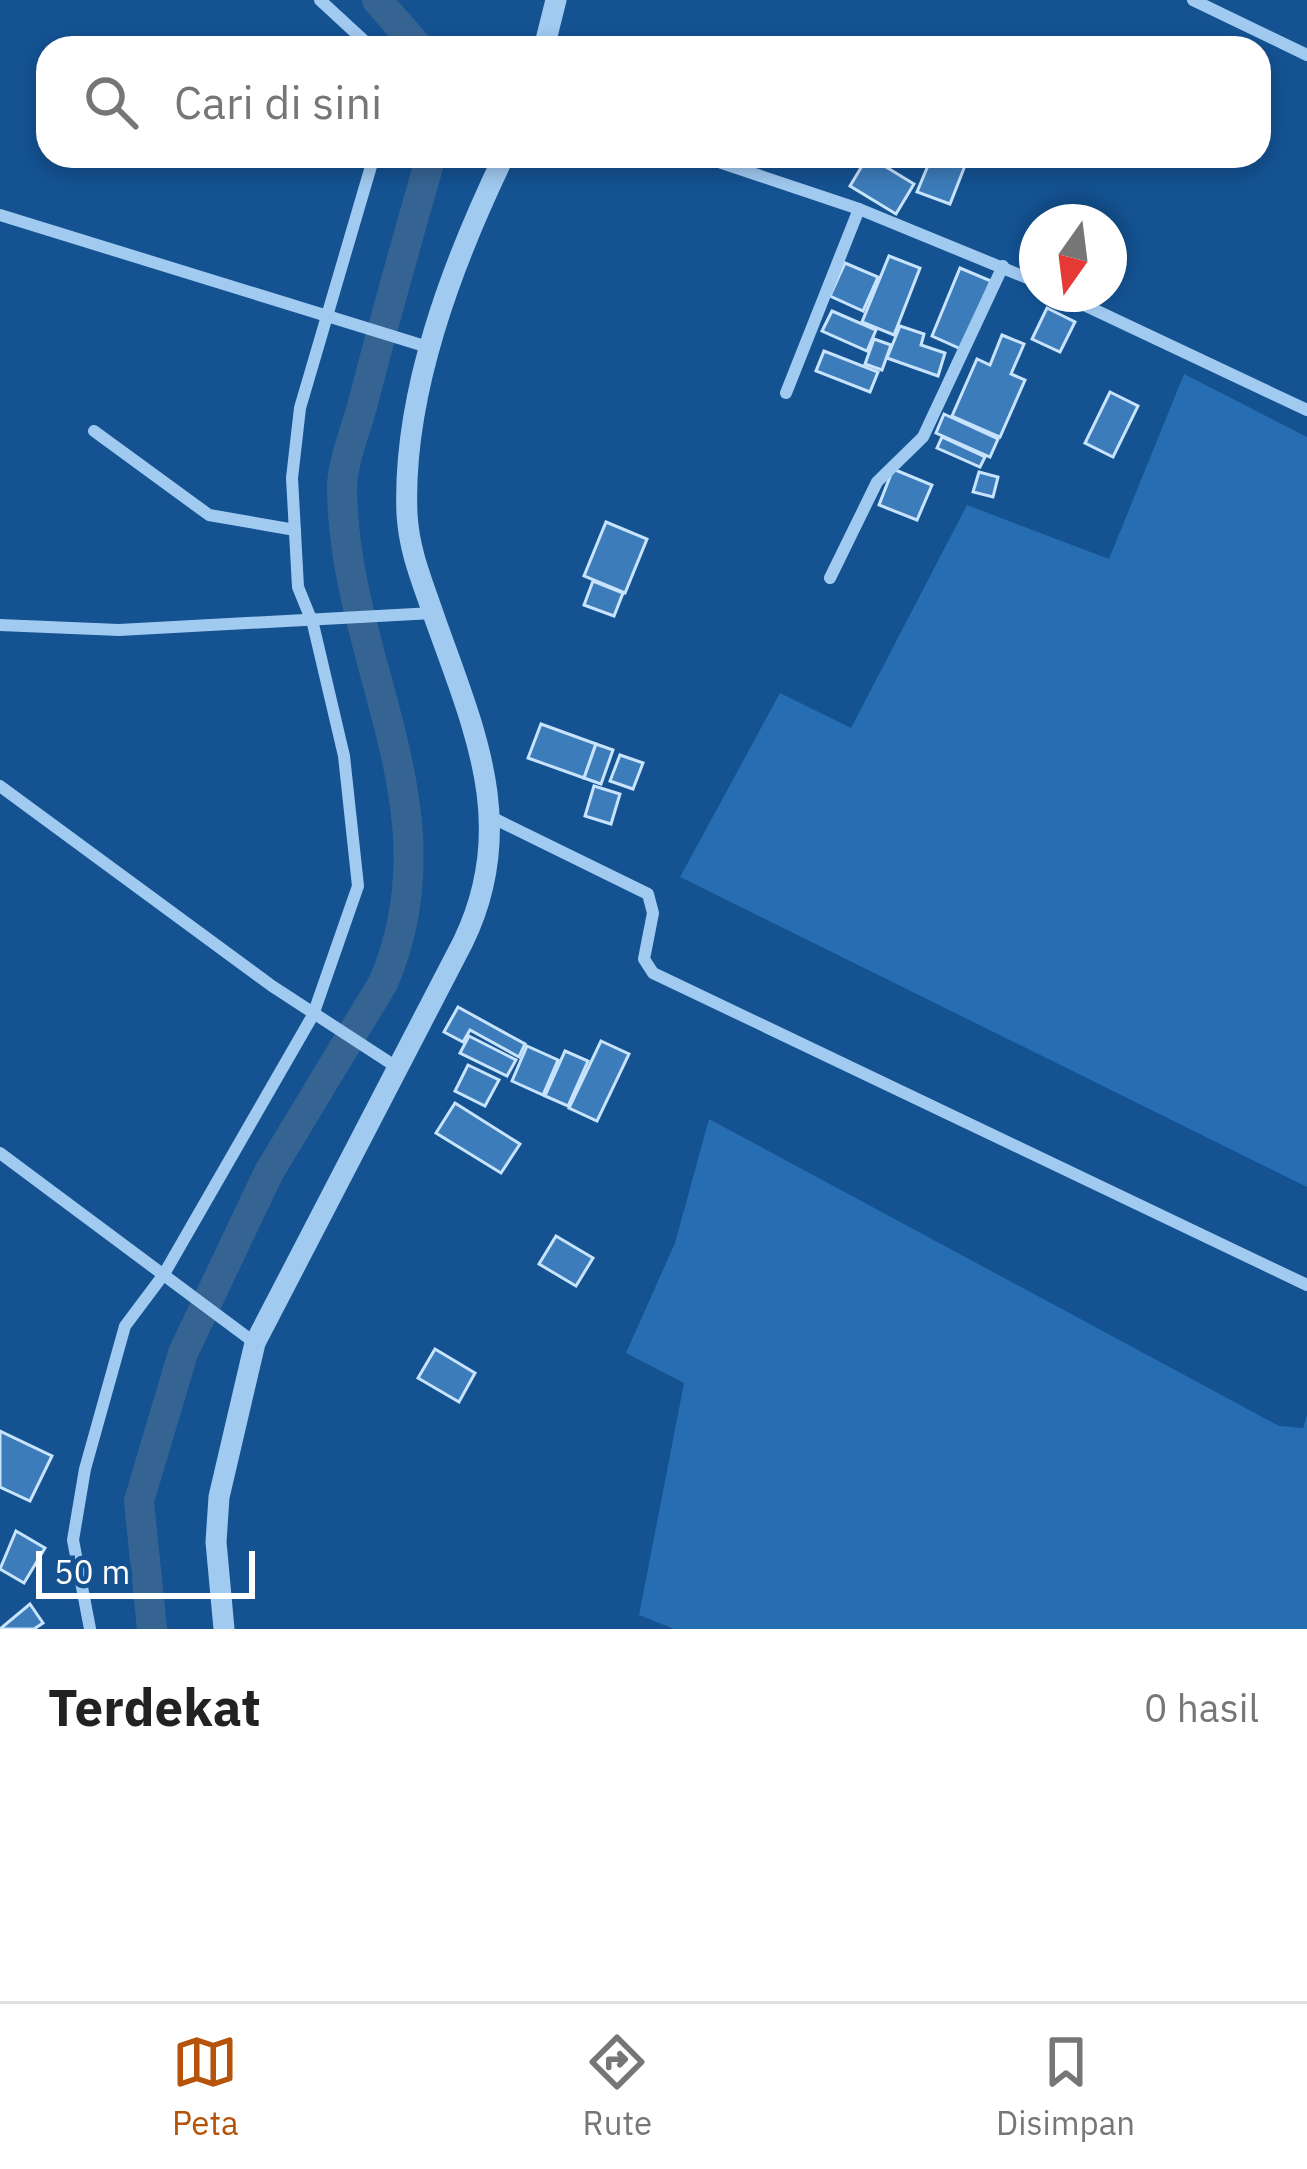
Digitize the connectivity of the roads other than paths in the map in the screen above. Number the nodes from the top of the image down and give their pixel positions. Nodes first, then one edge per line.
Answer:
1 (320, 0) edge
2 (556, 0) edge
3 (1193, 0) edge
4 (358, 36) edge
5 (547, 36) edge
6 (1268, 36) edge
7 (1271, 38) edge
8 (1307, 55) edge
9 (371, 168) edge
10 (498, 168) edge
11 (736, 168) edge
12 (859, 209) junction
13 (0, 215) edge
14 (1003, 266) junction
15 (1019, 274) edge
16 (1099, 312) edge
17 (328, 314) junction
18 (432, 348) junction
19 (786, 393) dead end
20 (1307, 410) edge
21 (94, 431) dead end
22 (295, 530) junction
23 (830, 578) dead end
24 (434, 613) junction
25 (313, 624) junction
26 (0, 625) edge
27 (0, 786) edge
28 (493, 818) junction
29 (314, 1015) junction
30 (398, 1069) junction
31 (0, 1153) edge
32 (164, 1274) junction
33 (1307, 1285) edge
34 (256, 1342) junction
35 (90, 1629) edge
36 (224, 1629) edge

1 - 4 street
2 - 5 street
3 - 6 street
7 - 8 street
9 - 17 street
10 - 18 street
11 - 12 street
12 - 14 street
12 - 19 street
13 - 17 street
14 - 15 street
14 - 23 street
16 - 20 street
17 - 18 street
17 - 22 street
18 - 24 street
21 - 22 street
22 - 25 street
24 - 25 street
24 - 28 street
25 - 26 street
25 - 29 street
27 - 29 street
28 - 30 street
28 - 33 street
29 - 30 street
29 - 32 street
30 - 34 street
31 - 32 street
32 - 34 street
32 - 35 street
34 - 36 street

